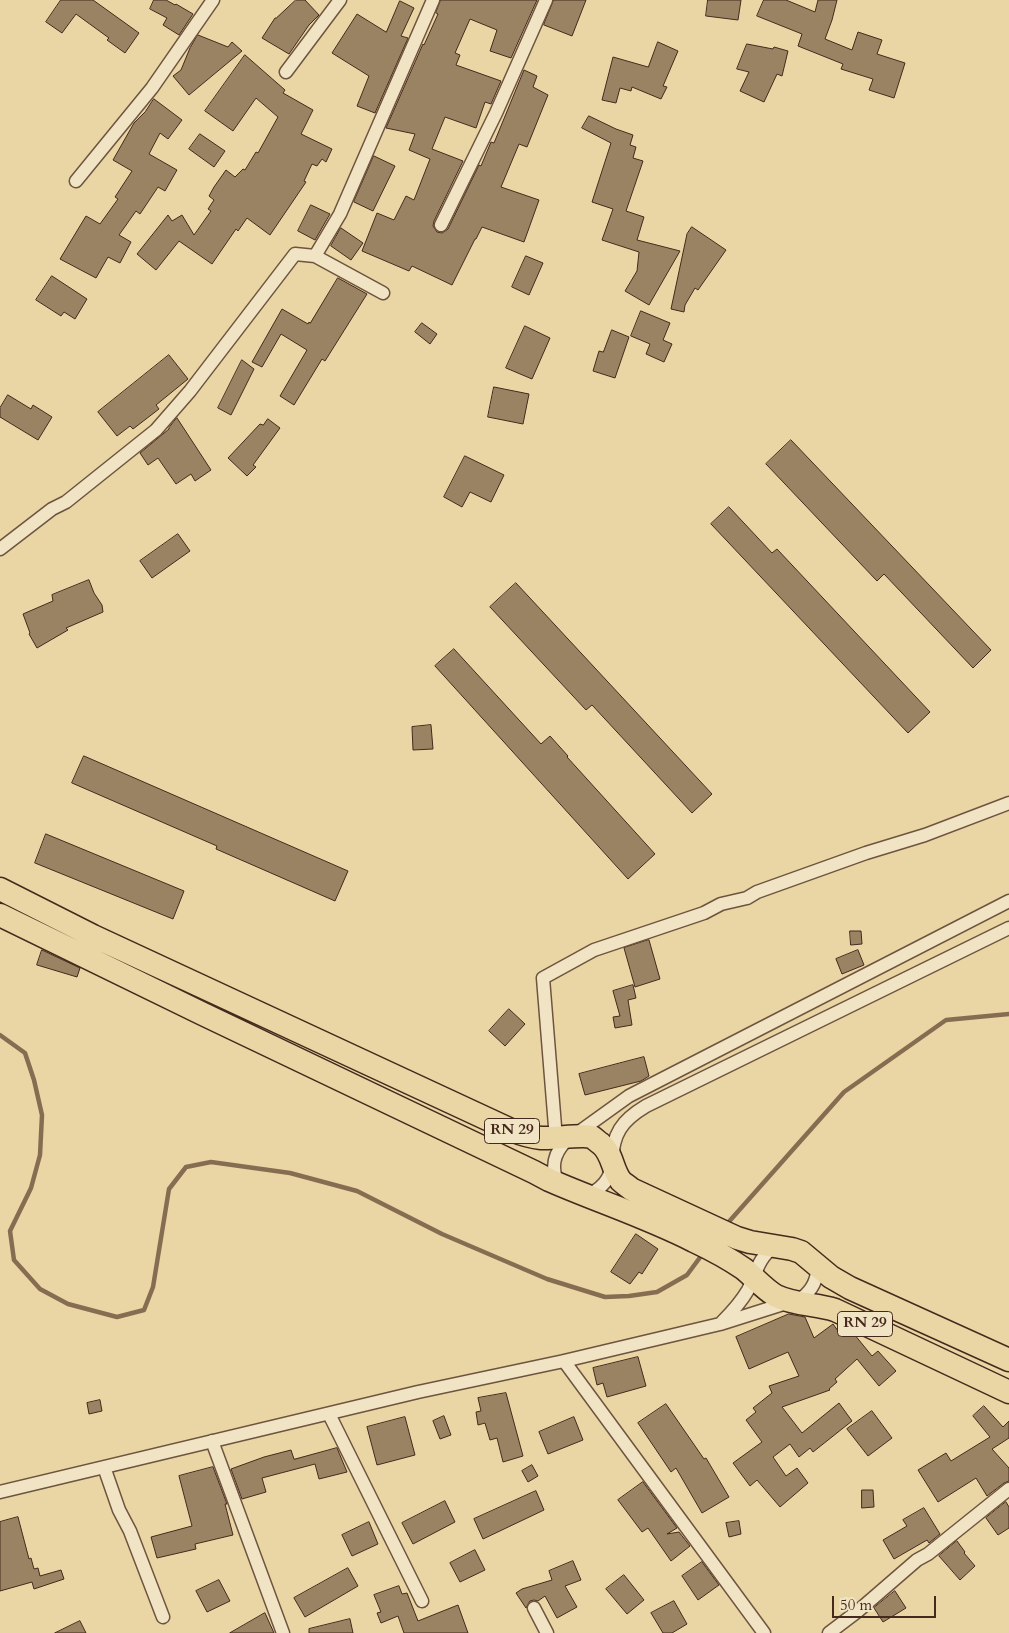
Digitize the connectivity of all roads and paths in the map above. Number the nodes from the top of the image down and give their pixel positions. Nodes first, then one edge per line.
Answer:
1 (213, 0) edge
2 (340, 0) edge
3 (433, 0) edge
4 (546, 0) edge
5 (286, 72) dead end
6 (76, 181) dead end
7 (441, 225) dead end
8 (315, 256) junction
9 (383, 293) dead end
10 (0, 549) edge
11 (1009, 803) edge
12 (0, 889) edge
13 (1009, 901) edge
14 (0, 915) edge
15 (1009, 928) edge
16 (564, 1138) junction
17 (613, 1162) junction
18 (558, 1184) junction
19 (587, 1196) junction
20 (775, 1246) junction
21 (818, 1265) junction
22 (753, 1278) junction
23 (793, 1302) junction
24 (720, 1324) junction
25 (564, 1360) junction
26 (1009, 1360) edge
27 (1009, 1392) edge
28 (329, 1414) junction
29 (212, 1441) junction
30 (104, 1468) junction
31 (1009, 1489) edge
32 (0, 1492) edge
33 (422, 1601) dead end
34 (534, 1608) dead end
35 (163, 1617) dead end
36 (283, 1633) edge
37 (547, 1633) edge
38 (764, 1633) edge
39 (829, 1633) edge

1 - 6 street
2 - 5 street
3 - 8 street
4 - 7 street
8 - 9 street
8 - 10 street
11 - 16 street
12 - 16 highway, RN 29
13 - 16 street
14 - 18 highway, RN 29
15 - 17 street
16 - 17 highway, RN 29
16 - 18 street
17 - 19 street
17 - 20 highway, RN 29
18 - 19 highway, RN 29
19 - 22 highway, RN 29
20 - 21 highway, RN 29
20 - 22 street
21 - 23 street
21 - 26 highway, RN 29
22 - 23 highway, RN 29
22 - 24 street
23 - 24 street
23 - 27 highway, RN 29
24 - 25 street
25 - 28 street
25 - 38 street
28 - 29 street
28 - 33 street
29 - 30 street
29 - 36 street
30 - 32 street
30 - 35 street
31 - 39 street
34 - 37 street

